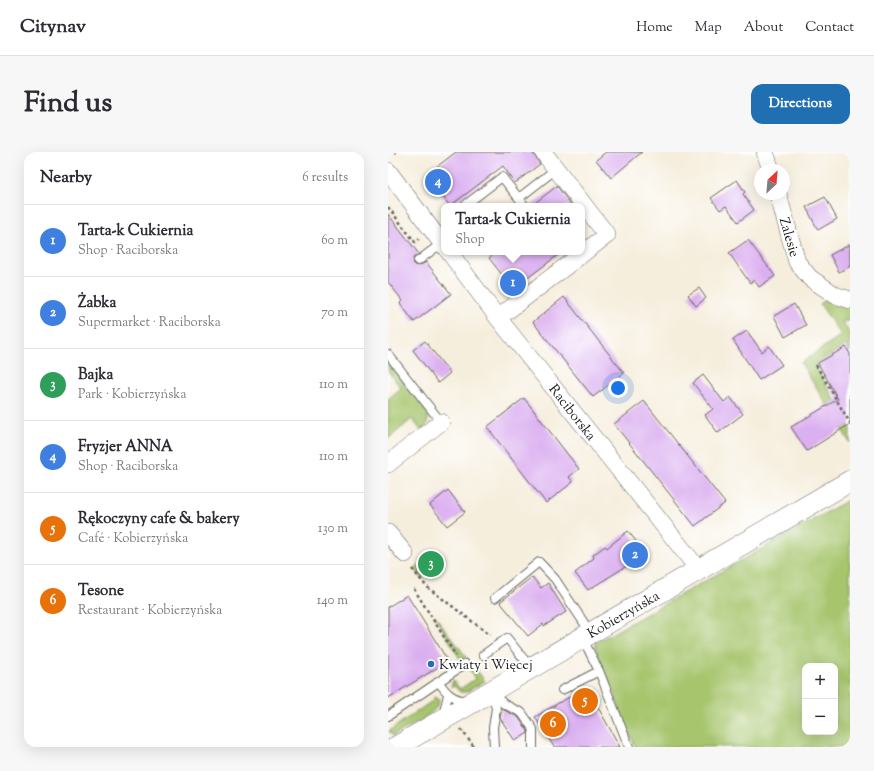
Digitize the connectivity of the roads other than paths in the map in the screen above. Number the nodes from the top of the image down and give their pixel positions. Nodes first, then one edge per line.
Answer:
1 (543, 152) edge
2 (765, 152) edge
3 (769, 164) edge
4 (556, 169) junction
5 (388, 171) edge
6 (518, 198) junction
7 (780, 200) edge
8 (468, 203) edge
9 (522, 203) edge
10 (582, 203) edge
11 (585, 207) edge
12 (441, 242) edge
13 (441, 249) edge
14 (585, 252) edge
15 (451, 255) edge
16 (581, 255) edge
17 (418, 261) dead end
18 (850, 300) edge
19 (498, 318) junction
20 (388, 354) edge
21 (441, 422) joint
22 (388, 464) edge
23 (850, 481) edge
24 (388, 533) edge
25 (405, 554) road end
26 (698, 570) junction
27 (495, 598) dead end
28 (587, 636) junction
29 (483, 655) dead end
30 (465, 664) dead end
31 (532, 668) junction
32 (599, 670) junction
33 (438, 681) junction
34 (562, 690) dead end
35 (448, 695) junction
36 (482, 697) junction
37 (388, 716) edge
38 (448, 722) junction
39 (396, 747) edge
40 (494, 747) edge
41 (533, 747) edge
42 (629, 747) edge

1 - 4 street
2 - 3 street
4 - 6 lane
4 - 10 street
5 - 12 street, Raciborska
6 - 8 lane
6 - 9 lane
7 - 18 street, Zalesie
11 - 14 street
13 - 17 lane
15 - 19 street, Raciborska
16 - 19 street
19 - 26 street, Raciborska
20 - 21 lane
21 - 22 street
23 - 26 street, Kobierzyńska
24 - 25 street
26 - 28 street, Kobierzyńska
27 - 28 lane
28 - 31 street, Kobierzyńska
28 - 32 lane
29 - 31 lane
30 - 33 lane
31 - 36 street, Kobierzyńska
32 - 34 lane
32 - 42 lane
33 - 35 lane
33 - 37 lane
35 - 36 lane
35 - 38 lane
36 - 38 street, Kobierzyńska
36 - 40 lane
36 - 41 lane
38 - 39 street, Kobierzyńska

